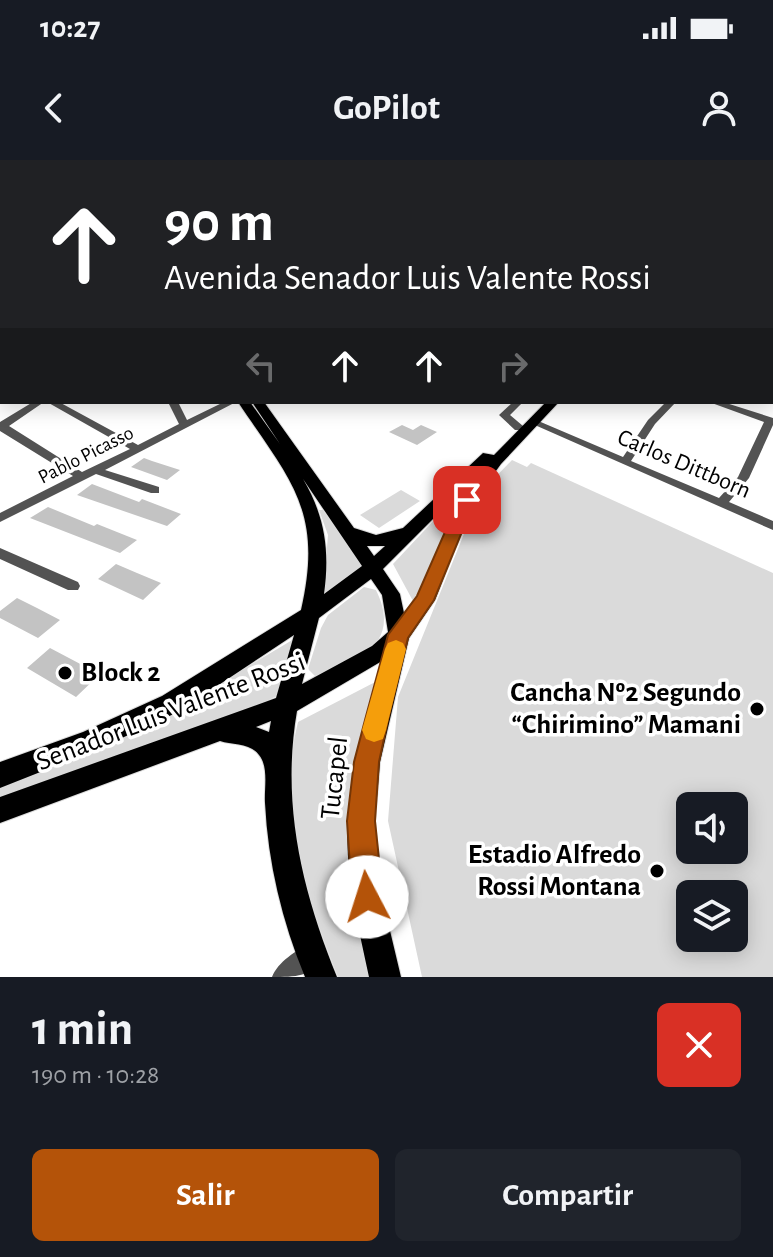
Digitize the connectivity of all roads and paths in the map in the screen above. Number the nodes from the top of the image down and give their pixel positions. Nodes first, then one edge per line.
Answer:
1 (36, 404) edge
2 (56, 404) edge
3 (174, 404) edge
4 (227, 404) edge
5 (245, 404) edge
6 (259, 404) edge
7 (516, 404) edge
8 (541, 404) edge
9 (551, 404) edge
10 (669, 404) edge
11 (720, 404) edge
12 (771, 421) edge
13 (185, 425) junction
14 (526, 425) junction
15 (1, 426) edge
16 (138, 449) junction
17 (625, 462) junction
18 (95, 470) junction
19 (82, 477) junction
20 (155, 490) dead end
21 (721, 504) junction
22 (0, 518) edge
23 (773, 526) edge
24 (346, 530) junction
25 (413, 530) junction
26 (0, 553) edge
27 (374, 567) junction
28 (73, 586) dead end
29 (307, 616) junction
30 (399, 635) junction
31 (286, 705) junction
32 (218, 731) junction
33 (277, 764) junction
34 (0, 775) edge
35 (0, 810) edge
36 (316, 966) edge
37 (285, 977) edge
38 (385, 977) edge

1 - 15 street
2 - 16 street
3 - 13 street
4 - 13 street, Pablo Picasso
5 - 29 main road, Tucapel
6 - 24 main road
7 - 14 street
8 - 14 main road
9 - 14 main road
10 - 17 street
11 - 12 street
12 - 21 street
13 - 16 street, Pablo Picasso
14 - 17 street, Carlos Dittborn
14 - 25 main road, Senador Luis Valente Rossi
14 - 30 main road
15 - 19 street
16 - 18 street, Pablo Picasso
17 - 21 street, Carlos Dittborn
18 - 19 street, Pablo Picasso
18 - 20 street
19 - 22 street, Pablo Picasso
21 - 23 street, Carlos Dittborn
24 - 25 main road
24 - 27 main road
25 - 27 main road, Senador Luis Valente Rossi
26 - 28 street
27 - 29 main road, Senador Luis Valente Rossi
27 - 30 main road
29 - 31 main road, Tucapel
29 - 34 main road, Senador Luis Valente Rossi
30 - 31 main road, Senador Luis Valente Rossi
30 - 38 main road, Tucapel
31 - 32 main road, Senador Luis Valente Rossi
31 - 33 main road, Tucapel
32 - 33 main road
32 - 35 main road, Senador Luis Valente Rossi
33 - 36 main road, Tucapel
36 - 37 street

